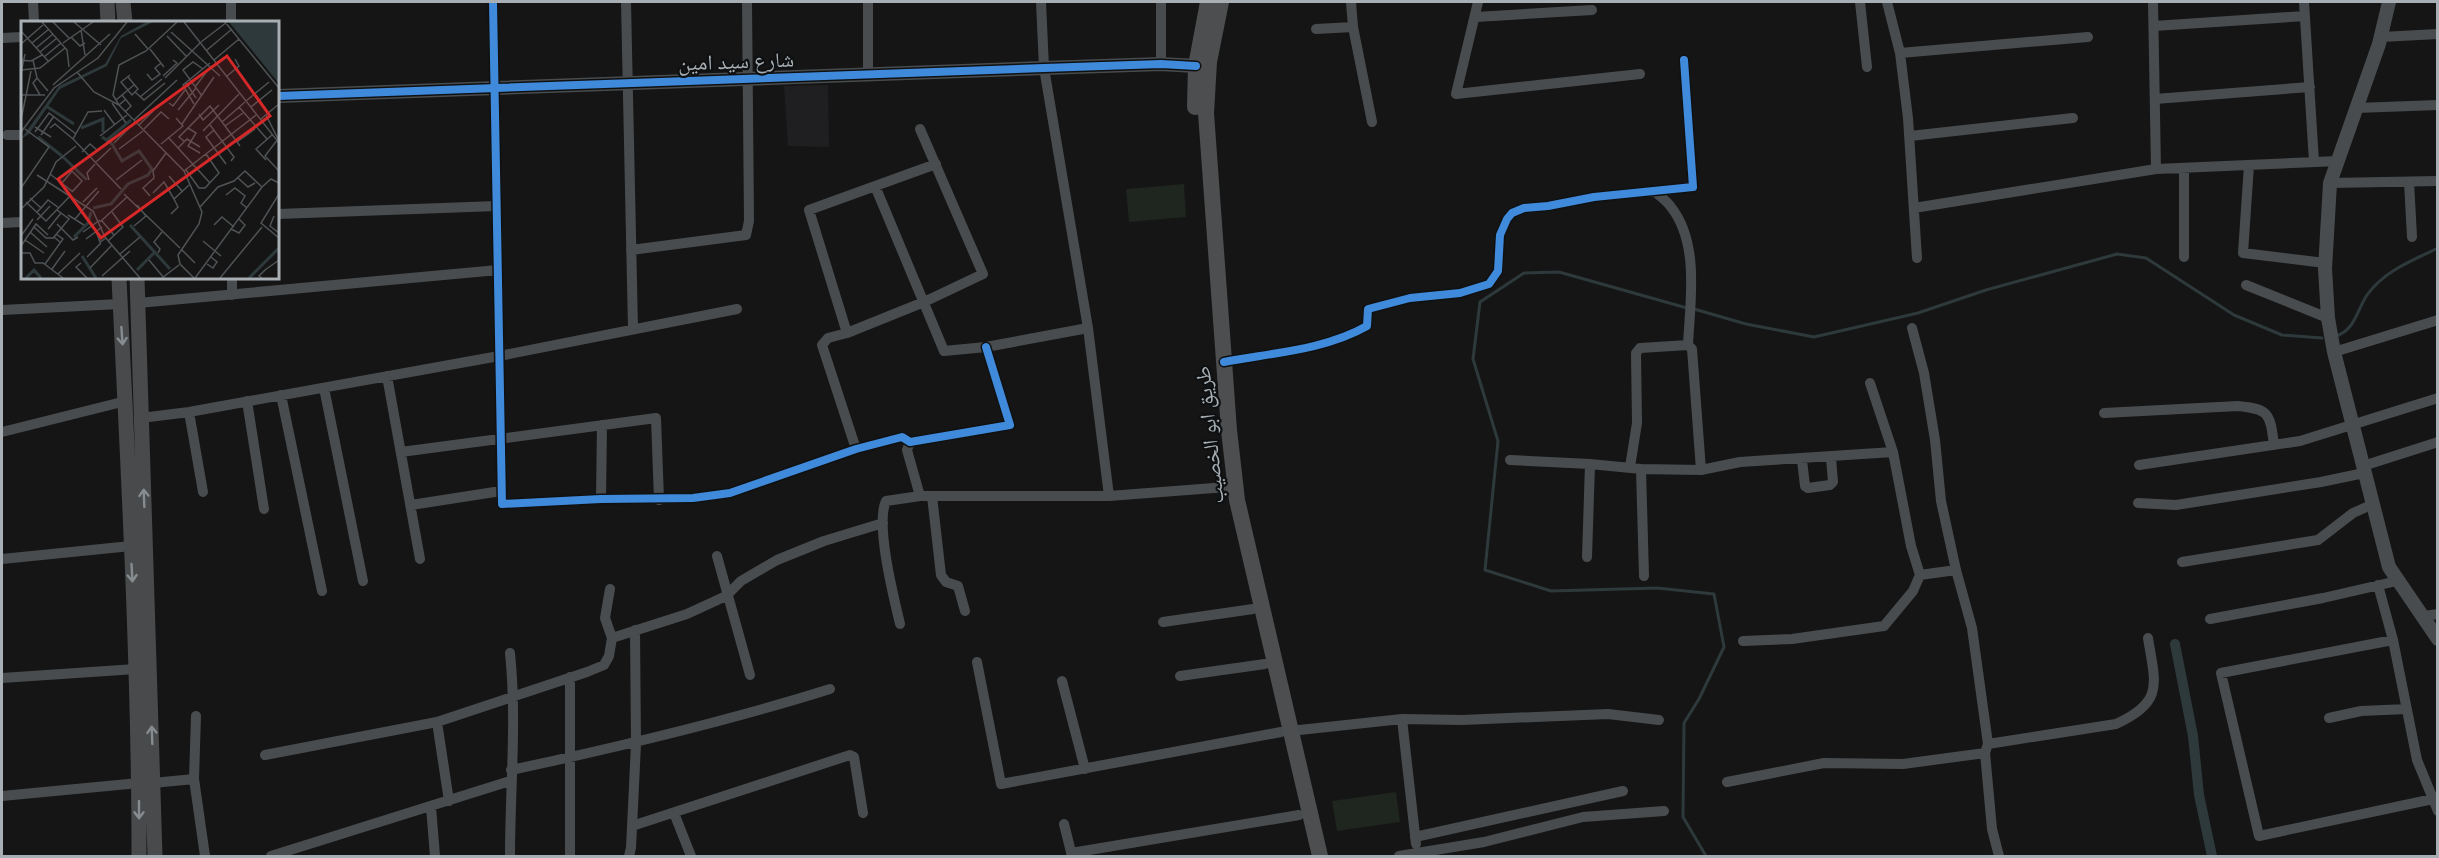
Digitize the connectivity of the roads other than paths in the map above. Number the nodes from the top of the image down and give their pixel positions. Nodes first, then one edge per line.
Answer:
1 (33, 2) edge
2 (107, 2) edge
3 (123, 2) edge
4 (231, 2) edge
5 (494, 2) edge
6 (626, 2) edge
7 (747, 2) edge
8 (868, 2) edge
9 (1041, 2) edge
10 (1161, 2) edge
11 (1208, 2) edge
12 (1221, 2) edge
13 (1351, 2) edge
14 (1478, 2) edge
15 (1860, 2) edge
16 (1887, 2) edge
17 (2153, 2) edge
18 (2304, 2) edge
19 (2389, 2) edge
20 (1592, 10) dead end
21 (2305, 16) junction
22 (1476, 17) junction
23 (34, 21) edge
24 (108, 21) edge
25 (125, 21) edge
26 (231, 21) edge
27 (2154, 26) junction
28 (1353, 27) junction
29 (1316, 29) dead end
30 (2438, 34) edge
31 (2381, 36) junction
32 (21, 37) edge
33 (2, 38) edge
34 (2088, 38) dead end
35 (1900, 53) junction
36 (1684, 60) dead end
37 (1161, 64) junction
38 (1196, 66) junction
39 (1867, 67) dead end
40 (1044, 68) junction
41 (867, 74) junction
42 (1640, 74) dead end
43 (748, 80) junction
44 (628, 83) junction
45 (2310, 87) junction
46 (495, 88) junction
47 (279, 96) edge
48 (2155, 99) junction
49 (2438, 105) edge
50 (2356, 108) junction
51 (2073, 118) dead end
52 (1372, 122) dead end
53 (920, 129) dead end
54 (7, 135) dead end
55 (21, 135) edge
56 (1910, 136) junction
57 (2339, 161) junction
58 (2314, 162) junction
59 (936, 164) junction
60 (2249, 165) junction
61 (2184, 168) junction
62 (2156, 169) junction
63 (2438, 181) edge
64 (2409, 182) junction
65 (2330, 183) junction
66 (875, 186) junction
67 (1654, 191) junction
68 (497, 206) junction
69 (1914, 208) junction
70 (279, 213) edge
71 (21, 222) edge
72 (2, 223) edge
73 (2412, 237) dead end
74 (631, 250) junction
75 (2184, 257) dead end
76 (1917, 258) dead end
77 (2325, 263) junction
78 (498, 270) junction
79 (118, 279) edge
80 (137, 279) edge
81 (232, 279) edge
82 (2246, 285) dead end
83 (232, 295) junction
84 (1214, 296) junction
85 (924, 302) junction
86 (138, 303) junction
87 (120, 304) junction
88 (737, 309) dead end
89 (2, 310) edge
90 (2328, 318) junction
91 (2438, 320) edge
92 (1088, 328) junction
93 (1912, 328) dead end
94 (633, 329) junction
95 (847, 333) junction
96 (1688, 345) junction
97 (986, 347) junction
98 (2334, 352) junction
99 (499, 356) junction
100 (1224, 362) junction
101 (387, 376) junction
102 (1870, 383) dead end
103 (324, 388) junction
104 (281, 395) junction
105 (2438, 398) edge
106 (126, 401) junction
107 (247, 401) junction
108 (189, 412) junction
109 (2104, 412) dead end
110 (141, 418) junction
111 (602, 425) junction
112 (2352, 425) junction
113 (2, 432) edge
114 (500, 440) junction
115 (910, 442) junction
116 (2438, 442) edge
117 (2274, 445) junction
118 (856, 449) junction
119 (401, 452) junction
120 (1893, 452) junction
121 (1831, 458) junction
122 (1510, 460) dead end
123 (1802, 460) junction
124 (1590, 464) junction
125 (2139, 465) dead end
126 (1636, 468) junction
127 (2363, 469) junction
128 (1701, 470) junction
129 (1227, 487) junction
130 (501, 491) junction
131 (203, 492) dead end
132 (926, 496) junction
133 (1109, 496) junction
134 (601, 499) junction
135 (660, 500) junction
136 (2138, 503) dead end
137 (411, 505) junction
138 (2372, 505) junction
139 (264, 509) dead end
140 (883, 523) junction
141 (131, 546) junction
142 (717, 556) dead end
143 (1587, 557) dead end
144 (2, 559) edge
145 (420, 559) dead end
146 (2182, 562) dead end
147 (1956, 570) junction
148 (1920, 575) junction
149 (1644, 576) dead end
150 (363, 581) dead end
151 (2397, 581) junction
152 (2378, 585) junction
153 (610, 589) dead end
154 (322, 591) dead end
155 (726, 596) junction
156 (1253, 609) junction
157 (965, 611) dead end
158 (2431, 615) edge
159 (2210, 619) dead end
160 (1163, 622) dead end
161 (900, 624) dead end
162 (635, 630) junction
163 (612, 638) junction
164 (2148, 638) dead end
165 (2438, 639) edge
166 (2393, 640) junction
167 (1743, 641) dead end
168 (510, 653) dead end
169 (977, 662) dead end
170 (1265, 664) junction
171 (136, 669) junction
172 (750, 675) dead end
173 (1180, 676) dead end
174 (570, 677) junction
175 (2, 678) edge
176 (1062, 681) dead end
177 (830, 689) dead end
178 (514, 697) junction
179 (2407, 709) junction
180 (196, 716) dead end
181 (2329, 718) dead end
182 (1402, 719) junction
183 (1659, 720) dead end
184 (437, 722) junction
185 (1285, 732) junction
186 (636, 744) junction
187 (1987, 748) junction
188 (265, 755) dead end
189 (569, 758) junction
190 (1085, 769) junction
191 (511, 776) junction
192 (194, 779) junction
193 (1727, 782) dead end
194 (146, 783) junction
195 (1623, 791) dead end
196 (2, 796) edge
197 (2433, 799) junction
198 (449, 801) junction
199 (431, 807) junction
200 (2438, 810) edge
201 (1664, 811) dead end
202 (674, 813) junction
203 (862, 813) dead end
204 (1299, 815) junction
205 (1064, 824) dead end
206 (632, 826) junction
207 (1415, 837) junction
208 (1072, 855) edge
209 (1417, 855) junction
210 (139, 856) edge
211 (155, 856) edge
212 (205, 856) edge
213 (271, 856) edge
214 (435, 856) edge
215 (510, 856) edge
216 (570, 856) edge
217 (629, 856) edge
218 (691, 856) edge
219 (1310, 856) edge
220 (1320, 856) edge
221 (1399, 856) edge
222 (1999, 856) edge

1 - 23 street
2 - 24 main road
3 - 25 main road
4 - 26 street
5 - 46 street
6 - 44 street
7 - 43 street
8 - 41 street
9 - 40 street
10 - 37 street
11 - 38 main road, طريق ابو الخصيب
12 - 84 main road, طريق ابو الخصيب
13 - 28 street
14 - 22 street
15 - 39 street
16 - 35 street
17 - 27 street
18 - 21 street
19 - 31 street
20 - 22 street
21 - 27 street
21 - 45 street
22 - 42 street
27 - 48 street
28 - 29 street
28 - 52 street
30 - 31 street
31 - 50 street
32 - 33 street
34 - 35 street
35 - 56 street
36 - 67 street
37 - 38 street, شارع سيد امين
37 - 40 street, شارع سيد امين
38 - 84 main road, طريق ابو الخصيب
40 - 41 street, شارع سيد امين
40 - 92 street
41 - 43 street, شارع سيد امين
43 - 44 street, شارع سيد امين
43 - 74 street
44 - 46 street, شارع سيد امين
44 - 74 street
45 - 48 street
45 - 58 street
46 - 47 street, شارع سيد امين
46 - 68 street
48 - 62 street
49 - 50 street
50 - 57 street
51 - 56 street
53 - 59 street
54 - 55 street
56 - 69 street
57 - 58 street
57 - 65 street
58 - 60 street
59 - 66 street
59 - 85 street
60 - 61 street
60 - 77 street
61 - 62 street
61 - 75 street
62 - 69 street
63 - 64 street
64 - 65 street
64 - 73 street
65 - 77 street
66 - 85 street
66 - 95 street
67 - 96 street
67 - 100 street
68 - 70 street
68 - 78 street
69 - 76 street
71 - 72 street
74 - 94 street
77 - 90 street
78 - 83 street
78 - 99 street
79 - 87 main road
80 - 86 main road
81 - 83 street
82 - 90 street
83 - 86 street
84 - 100 main road, طريق ابو الخصيب
84 - 129 main road, طريق ابو الخصيب
85 - 95 street
85 - 97 street
86 - 87 main road
86 - 110 main road
87 - 89 street
87 -> 106 main road
88 - 94 street
90 - 98 street
91 - 98 street
92 - 97 street
92 - 133 street
93 - 147 street
94 - 99 street
95 - 118 street
96 - 126 street
96 - 128 street
97 - 115 street
98 - 112 street
99 - 101 street
99 - 114 street
100 - 185 main road, طريق ابو الخصيب
101 - 103 street
101 - 119 street
102 - 120 street
103 - 104 street
103 - 150 street
104 - 107 street
104 - 154 street
105 - 112 street
106 - 113 street
106 - 141 main road
107 - 108 street
107 - 139 street
108 - 110 street
108 - 131 street
109 - 117 street
194 -> 110 main road
111 - 114 street
111 - 134 street
111 - 135 street
112 - 117 street
112 - 127 street
114 - 119 street
114 - 130 street
115 - 118 street
115 - 132 street
116 - 127 street
117 - 125 street
118 - 135 street
119 - 137 street
120 - 121 street
120 - 148 street
121 - 123 street
121 - 123 street
122 - 124 street
123 - 128 street
124 - 126 street
124 - 143 street
126 - 128 street
126 - 149 street
127 - 136 street
127 - 138 street
129 - 133 street
129 - 156 main road, طريق ابو الخصيب
130 - 134 street
130 - 137 street
132 - 133 street
132 - 140 street
132 - 157 street
134 - 135 street
137 - 145 street
138 - 146 street
138 - 151 street
140 - 155 street
140 - 161 street
141 - 144 street
141 -> 171 main road
142 - 155 street
147 - 148 street
147 - 187 street
148 - 167 street
151 - 152 street
151 - 158 street
152 - 159 street
152 - 166 street
153 - 163 street
155 - 162 street
155 - 172 street
156 - 160 street
156 - 170 main road, طريق ابو الخصيب
158 - 165 street
162 - 163 street
162 - 186 street
163 - 174 street
164 - 187 street
166 - 179 street
166 - 197 street
168 - 178 street
169 - 190 street
170 - 173 street
170 - 185 main road, طريق ابو الخصيب
171 - 175 street
171 - 194 main road
174 - 178 street
174 - 189 street
176 - 190 street
177 - 186 street
178 - 184 street
178 - 191 street
179 - 181 street
179 - 197 street
180 - 192 street
182 - 183 street
182 - 185 street
182 - 207 street
184 - 188 street
184 - 198 street
185 - 190 street
185 - 204 main road, طريق ابو الخصيب
185 - 220 main road, طريق ابو الخصيب
186 - 189 street
186 - 206 street
187 - 193 street
187 - 222 street
189 - 191 street
189 - 216 street
191 - 198 street
191 - 215 street
192 - 194 street
192 - 212 street
194 - 196 street
194 -> 210 main road
194 - 211 main road
195 - 207 street
197 - 200 street
198 - 199 street
199 - 213 street
199 - 214 street
201 - 209 street
202 - 203 street
202 - 206 street
202 - 218 street
204 - 208 street
204 - 219 main road, طريق ابو الخصيب
205 - 208 street
206 - 217 street
207 - 209 street
209 - 221 street

